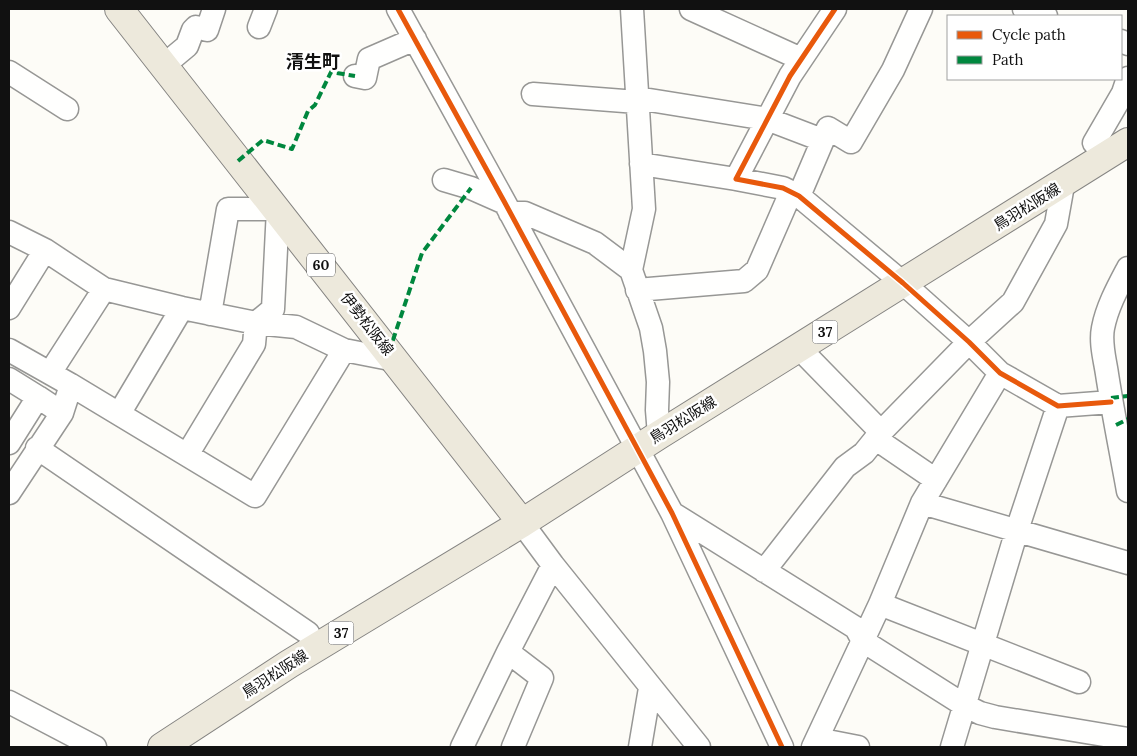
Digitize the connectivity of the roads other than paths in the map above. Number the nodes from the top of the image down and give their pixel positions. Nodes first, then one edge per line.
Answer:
1 (119, 9) edge
2 (214, 9) edge
3 (398, 9) edge
4 (632, 9) edge
5 (691, 9) edge
6 (835, 9) edge
7 (921, 9) edge
8 (1024, 9) edge
9 (1043, 15) edge
10 (415, 38) junction
11 (801, 59) junction
12 (163, 66) junction
13 (9, 72) edge
14 (355, 76) dead end
15 (1128, 78) edge
16 (533, 94) dead end
17 (637, 100) junction
18 (67, 109) dead end
19 (767, 119) junction
20 (822, 140) junction
21 (1121, 151) edge
22 (641, 164) junction
23 (736, 179) junction
24 (444, 180) dead end
25 (1062, 185) junction
26 (795, 194) junction
27 (508, 208) junction
28 (278, 209) junction
29 (9, 232) edge
30 (45, 250) junction
31 (1128, 268) edge
32 (634, 280) junction
33 (903, 283) junction
34 (104, 289) junction
35 (9, 308) edge
36 (182, 308) junction
37 (210, 314) junction
38 (256, 323) junction
39 (969, 342) junction
40 (799, 348) junction
41 (9, 350) edge
42 (344, 350) junction
43 (395, 360) junction
44 (50, 373) junction
45 (1000, 373) junction
46 (9, 379) edge
47 (72, 385) junction
48 (38, 397) junction
49 (1111, 402) junction
50 (1058, 406) junction
51 (62, 413) junction
52 (119, 414) junction
53 (879, 435) junction
54 (9, 442) edge
55 (647, 442) junction
56 (37, 448) junction
57 (187, 455) junction
58 (936, 480) junction
59 (1128, 491) edge
60 (9, 492) edge
61 (922, 503) junction
62 (672, 513) junction
63 (522, 523) junction
64 (1017, 530) junction
65 (1128, 563) edge
66 (553, 565) junction
67 (764, 571) junction
68 (880, 604) junction
69 (863, 641) junction
70 (982, 643) junction
71 (315, 648) junction
72 (508, 652) junction
73 (1079, 682) dead end
74 (650, 688) junction
75 (9, 702) edge
76 (964, 705) junction
77 (1128, 739) edge
78 (815, 743) edge
79 (95, 747) edge
80 (162, 747) edge
81 (462, 747) edge
82 (513, 747) edge
83 (640, 747) edge
84 (699, 747) edge
85 (782, 747) edge
86 (858, 747) edge
87 (952, 747) edge

1 - 12 main road, 伊勢松阪線 / 60
2 - 12 street
3 - 10 street
4 - 17 street
5 - 11 street
6 - 11 street
7 - 20 street
8 - 9 street
10 - 14 street
10 - 27 street
11 - 19 street
12 - 28 main road, 伊勢松阪線 / 60
13 - 18 street
15 - 21 street
16 - 17 street
17 - 19 street
17 - 22 street
19 - 20 street
19 - 23 street
20 - 26 street
21 - 25 main road, 鳥羽松阪線 / 37
22 - 23 street
22 - 32 street
23 - 26 street
24 - 27 street
25 - 33 main road, 鳥羽松阪線 / 37
25 - 39 street
26 - 32 street
26 - 33 street
27 - 32 street
27 - 55 street
28 - 37 street
28 - 38 street
28 - 43 main road, 伊勢松阪線 / 60
29 - 30 street
30 - 34 street
30 - 35 street
31 - 49 street
32 - 55 street
33 - 39 street
33 - 40 main road, 鳥羽松阪線 / 37
34 - 36 street
34 - 44 street
36 - 37 street
36 - 52 street
37 - 38 street
38 - 42 street
38 - 57 street
39 - 45 street
39 - 53 street
40 - 53 street
40 - 55 main road, 鳥羽松阪線 / 37
41 - 44 street
42 - 43 street
42 - 57 street
43 - 63 main road, 伊勢松阪線 / 60
44 - 47 street
45 - 50 street
45 - 58 street
46 - 48 street
47 - 51 street
47 - 52 street
48 - 51 street
48 - 54 street
49 - 50 street
49 - 59 street
50 - 64 street
51 - 56 street
52 - 57 street
53 - 58 street
53 - 67 street
55 - 62 street
55 - 63 main road, 鳥羽松阪線 / 37
56 - 60 street
56 - 71 street
58 - 61 street
61 - 64 street
61 - 68 street
62 - 67 street
62 - 85 street
63 - 66 street
63 - 71 main road, 鳥羽松阪線 / 37
64 - 65 street
64 - 70 street
66 - 72 street
66 - 74 street
67 - 69 street
68 - 69 street
68 - 70 street
69 - 76 street
69 - 78 street
70 - 73 street
70 - 76 street
71 - 80 main road, 鳥羽松阪線 / 37
72 - 81 street
72 - 82 street
74 - 83 street
74 - 84 street
75 - 79 street
76 - 77 street
76 - 87 street
78 - 86 street

